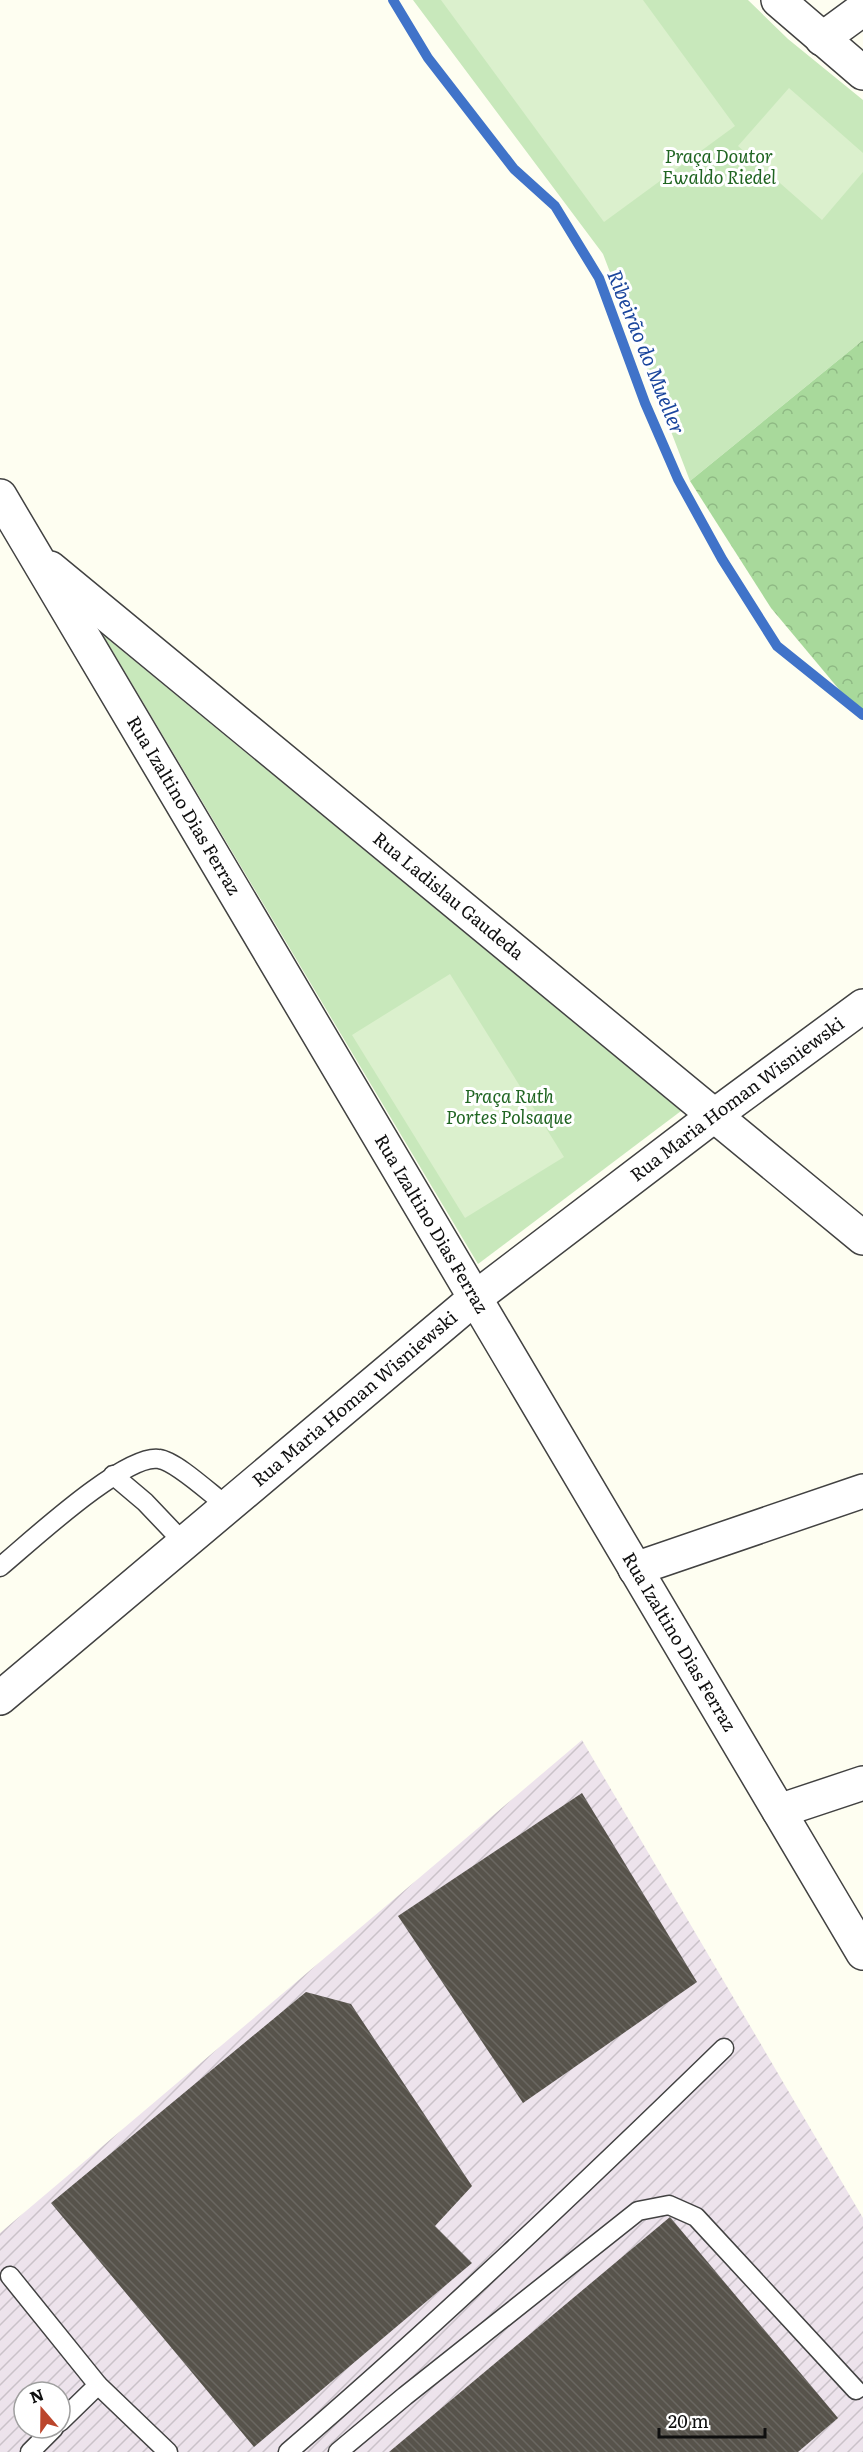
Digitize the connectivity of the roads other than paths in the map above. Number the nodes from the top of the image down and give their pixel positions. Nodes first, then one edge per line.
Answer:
1 (778, 0) edge
2 (863, 9) edge
3 (822, 39) junction
4 (863, 73) edge
5 (0, 496) edge
6 (33, 554) junction
7 (863, 1006) edge
8 (715, 1115) junction
9 (863, 1238) edge
10 (475, 1298) junction
11 (113, 1474) junction
12 (863, 1491) edge
13 (227, 1506) junction
14 (184, 1543) junction
15 (0, 1567) edge
16 (635, 1569) junction
17 (0, 1698) edge
18 (863, 1783) edge
19 (779, 1811) junction
20 (863, 1953) edge
21 (724, 2048) dead end
22 (10, 2276) dead end
23 (98, 2385) junction
24 (856, 2390) dead end
25 (72, 2410) edge
26 (42, 2440) edge
27 (30, 2452) edge
28 (168, 2452) edge
29 (288, 2452) edge
30 (338, 2452) edge

1 - 3 street
2 - 3 street
3 - 4 street
5 - 6 street, Rua Izaltino Dias Ferraz
6 - 8 street, Rua Ladislau Gaudeda
6 - 10 street, Rua Izaltino Dias Ferraz
7 - 8 street, Rua Maria Homan Wisniewski
8 - 9 street, Rua Ladislau Gaudeda
8 - 10 street, Rua Maria Homan Wisniewski
10 - 13 street, Rua Maria Homan Wisniewski
10 - 16 street, Rua Izaltino Dias Ferraz
11 - 13 lane
11 - 14 lane
11 - 15 lane
12 - 16 street
13 - 14 street, Rua Maria Homan Wisniewski
14 - 17 street, Rua Maria Homan Wisniewski
16 - 19 street, Rua Izaltino Dias Ferraz
18 - 19 street
19 - 20 street, Rua Izaltino Dias Ferraz
21 - 29 lane
22 - 23 lane
23 - 25 lane
23 - 28 lane
24 - 30 lane
26 - 27 lane

